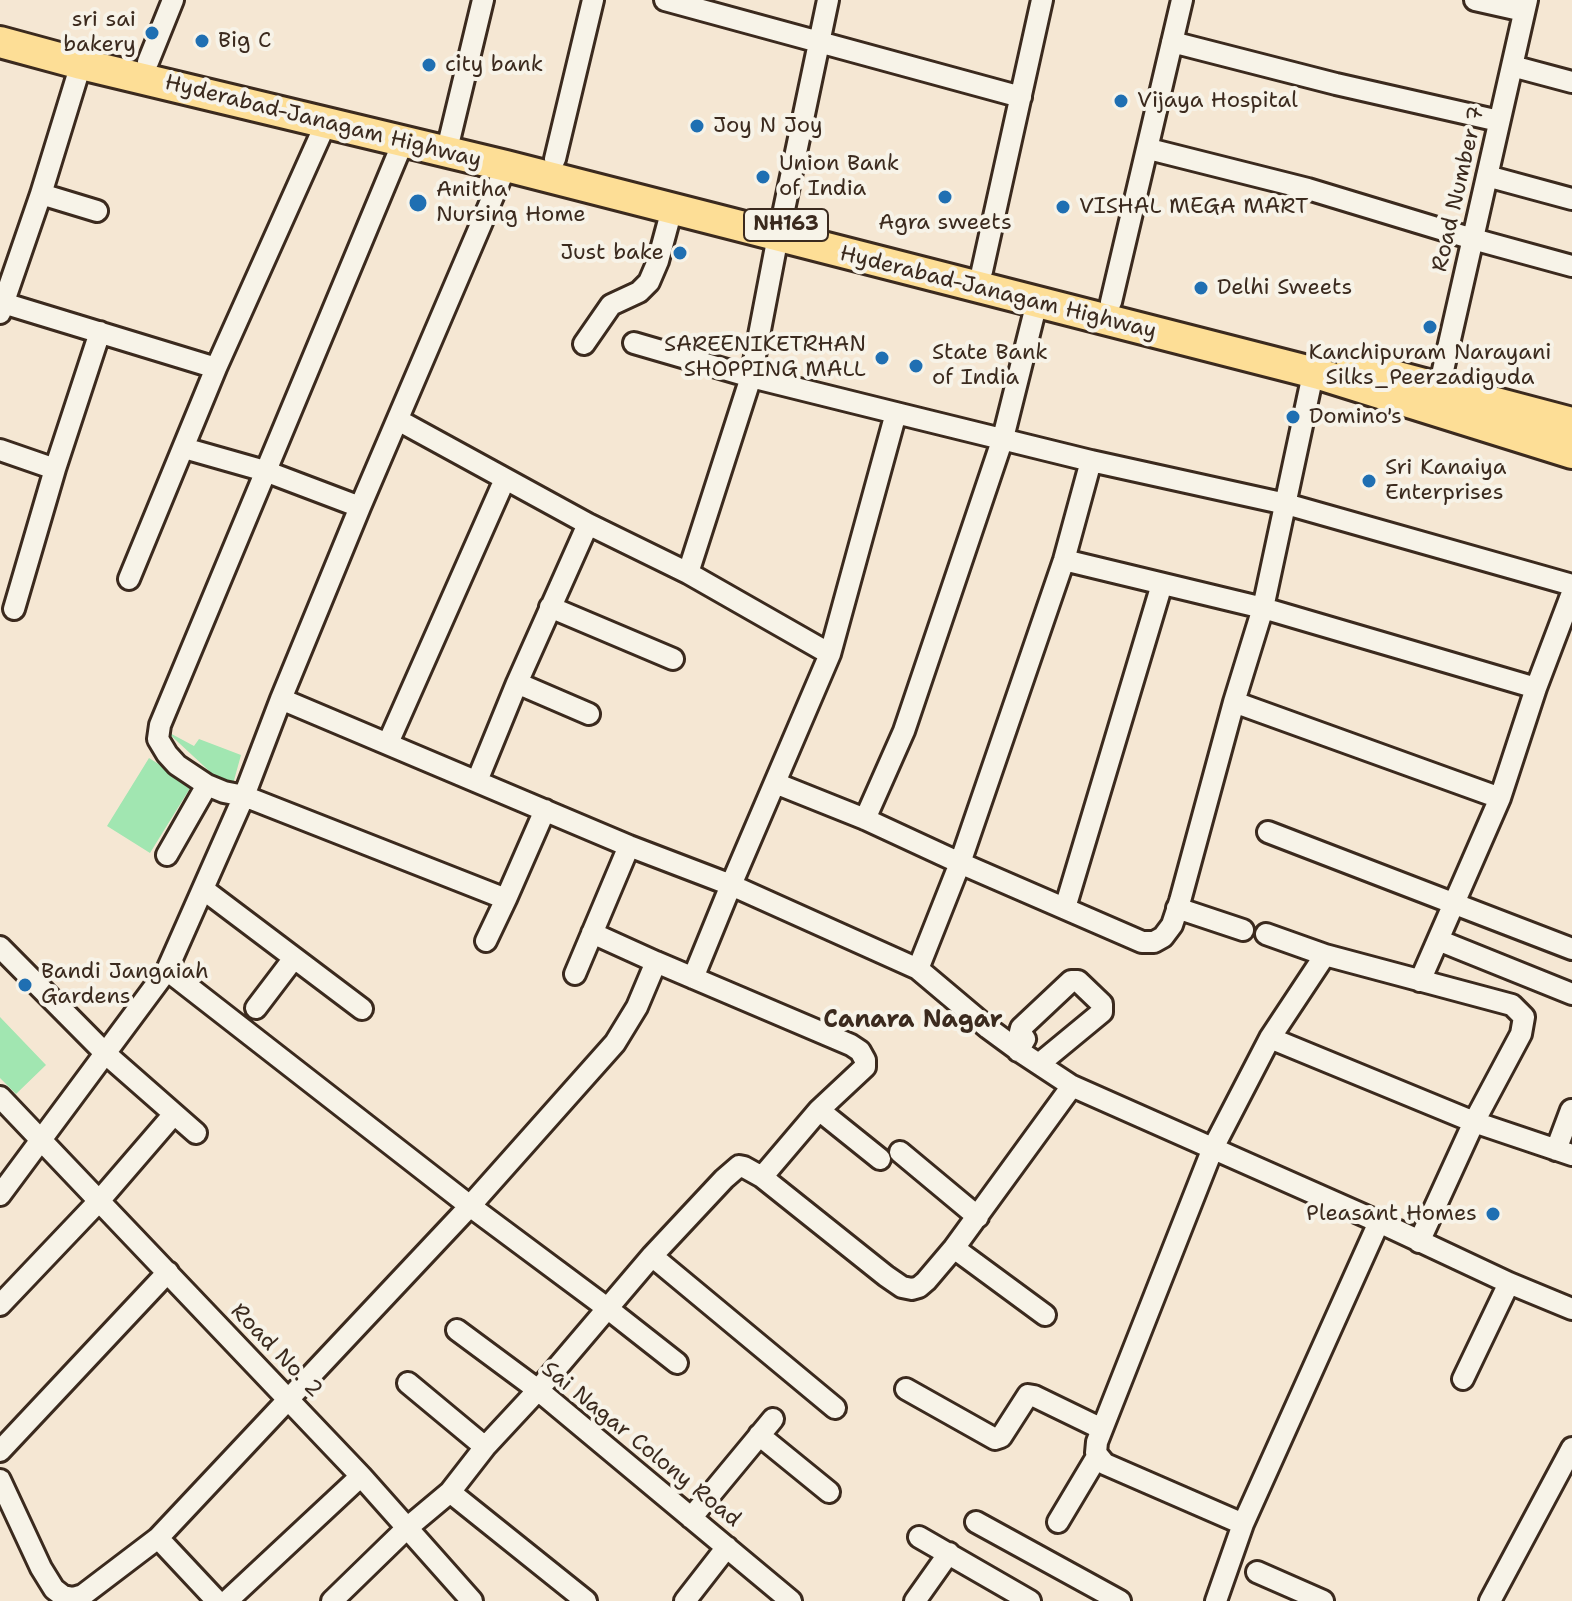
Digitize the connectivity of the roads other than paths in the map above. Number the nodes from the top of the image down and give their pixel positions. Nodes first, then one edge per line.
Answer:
1 (173, 0) edge
2 (483, 0) edge
3 (593, 0) edge
4 (665, 0) edge
5 (828, 0) edge
6 (1042, 0) edge
7 (1182, 0) edge
8 (1475, 0) edge
9 (1525, 6) edge
10 (0, 25) edge
11 (0, 42) edge
12 (820, 42) junction
13 (1172, 42) junction
14 (82, 56) junction
15 (148, 62) junction
16 (1512, 66) junction
17 (1572, 82) edge
18 (1021, 97) junction
19 (1499, 121) junction
20 (326, 123) junction
21 (450, 137) junction
22 (403, 142) junction
23 (1149, 149) junction
24 (555, 159) junction
25 (506, 166) junction
26 (1487, 176) junction
27 (41, 194) junction
28 (1572, 199) edge
29 (672, 209) junction
30 (97, 211) dead end
31 (779, 230) junction
32 (1473, 239) junction
33 (1572, 266) edge
34 (982, 271) junction
35 (1037, 302) junction
36 (1111, 302) junction
37 (2, 308) edge
38 (100, 332) junction
39 (634, 343) dead end
40 (584, 344) dead end
41 (216, 368) junction
42 (1313, 374) junction
43 (751, 377) junction
44 (1439, 388) junction
45 (896, 413) junction
46 (398, 420) junction
47 (1572, 423) edge
48 (1003, 438) junction
49 (184, 448) junction
50 (0, 450) edge
51 (1572, 453) edge
52 (1091, 461) junction
53 (55, 469) junction
54 (265, 471) junction
55 (505, 479) junction
56 (1286, 504) junction
57 (360, 507) junction
58 (588, 524) junction
59 (1064, 560) junction
60 (688, 573) junction
61 (129, 579) dead end
62 (1162, 584) junction
63 (1572, 585) edge
64 (1572, 593) edge
65 (550, 607) junction
66 (1263, 608) junction
67 (14, 609) dead end
68 (830, 654) junction
69 (673, 659) dead end
70 (517, 683) junction
71 (1536, 688) junction
72 (281, 699) junction
73 (1234, 702) junction
74 (589, 714) dead end
75 (388, 743) junction
76 (477, 781) junction
77 (775, 783) junction
78 (207, 785) junction
79 (244, 796) junction
80 (1500, 798) junction
81 (545, 810) junction
82 (865, 819) junction
83 (1268, 832) dead end
84 (629, 846) junction
85 (167, 855) dead end
86 (960, 863) junction
87 (731, 885) junction
88 (203, 889) junction
89 (506, 899) junction
90 (1454, 904) junction
91 (1065, 908) junction
92 (1177, 908) junction
93 (1243, 930) dead end
94 (592, 933) junction
95 (1266, 934) dead end
96 (1438, 940) junction
97 (486, 941) dead end
98 (0, 947) edge
99 (1572, 949) edge
100 (1325, 955) junction
101 (294, 958) junction
102 (656, 962) junction
103 (918, 969) junction
104 (167, 970) junction
105 (575, 974) dead end
106 (693, 978) junction
107 (1420, 981) junction
108 (1572, 994) edge
109 (256, 1008) dead end
110 (362, 1009) dead end
111 (1270, 1038) junction
112 (1018, 1051) junction
113 (106, 1054) junction
114 (1039, 1064) junction
115 (1072, 1086) junction
116 (0, 1097) edge
117 (819, 1110) junction
118 (1571, 1110) edge
119 (174, 1114) junction
120 (1474, 1122) junction
121 (196, 1133) dead end
122 (40, 1140) junction
123 (1213, 1148) junction
124 (900, 1152) dead end
125 (1564, 1153) edge
126 (880, 1159) dead end
127 (762, 1177) junction
128 (0, 1195) edge
129 (99, 1201) junction
130 (470, 1206) junction
131 (978, 1217) junction
132 (1379, 1222) junction
133 (1419, 1242) junction
134 (954, 1248) junction
135 (652, 1256) junction
136 (168, 1272) junction
137 (1509, 1283) junction
138 (0, 1305) edge
139 (607, 1308) junction
140 (1572, 1309) edge
141 (1045, 1315) dead end
142 (457, 1330) dead end
143 (677, 1363) dead end
144 (1463, 1379) dead end
145 (408, 1383) dead end
146 (906, 1389) dead end
147 (538, 1390) junction
148 (289, 1399) junction
149 (835, 1408) dead end
150 (1102, 1429) junction
151 (485, 1447) junction
152 (1572, 1448) edge
153 (0, 1451) edge
154 (1098, 1455) junction
155 (361, 1476) junction
156 (0, 1480) edge
157 (450, 1492) junction
158 (829, 1492) dead end
159 (691, 1518) junction
160 (976, 1522) dead end
161 (1058, 1522) dead end
162 (1243, 1524) junction
163 (407, 1528) junction
164 (919, 1537) dead end
165 (158, 1538) junction
166 (727, 1547) junction
167 (949, 1553) junction
168 (1257, 1572) dead end
169 (69, 1599) edge
170 (217, 1601) edge
171 (227, 1601) edge
172 (332, 1601) edge
173 (472, 1601) edge
174 (586, 1601) edge
175 (685, 1601) edge
176 (791, 1601) edge
177 (915, 1601) edge
178 (1030, 1601) edge
179 (1120, 1601) edge
180 (1216, 1601) edge
181 (1323, 1601) edge
182 (1490, 1601) edge

1 - 15 street
2 - 21 street
3 - 24 street
4 - 12 street
5 - 12 street
6 - 18 street
7 - 13 street
8 - 9 street
9 - 16 street, Road Number 7
10 - 14 highway, Hyderabad-Janagam Highway / NH163
11 - 14 highway, Hyderabad-Janagam Highway / NH163
12 - 18 street
12 - 31 street
13 - 19 street
13 - 23 street
14 - 15 highway, Hyderabad-Janagam Highway / NH163
14 - 20 highway, Hyderabad-Janagam Highway / NH163
14 - 27 street
15 - 21 highway, Hyderabad-Janagam Highway / NH163
16 - 17 street
16 - 19 street, Road Number 7
18 - 34 street
19 - 26 street, Road Number 7
20 - 22 highway, Hyderabad-Janagam Highway / NH163
20 - 41 street
21 - 24 highway, Hyderabad-Janagam Highway / NH163
22 - 25 highway, Hyderabad-Janagam Highway / NH163
22 - 54 street
23 - 32 street
23 - 36 street
24 - 31 highway, Hyderabad-Janagam Highway / NH163
25 - 29 highway, Hyderabad-Janagam Highway / NH163
25 - 46 street
26 - 28 street
26 - 32 street, Road Number 7
27 - 30 street
27 - 37 street
29 - 31 highway, Hyderabad-Janagam Highway / NH163
29 - 40 street
31 - 34 highway, Hyderabad-Janagam Highway / NH163
31 - 35 highway, Hyderabad-Janagam Highway / NH163
31 - 43 street
32 - 33 street
32 - 44 street, Road Number 7
34 - 36 highway, Hyderabad-Janagam Highway / NH163
35 - 42 highway, Hyderabad-Janagam Highway / NH163
35 - 48 street
36 - 44 highway, Hyderabad-Janagam Highway / NH163
37 - 38 street
38 - 41 street
38 - 53 street
39 - 43 street
41 - 49 street
42 - 51 highway, Hyderabad-Janagam Highway / NH163
42 - 56 street
43 - 45 street
43 - 60 street
44 - 47 highway, Hyderabad-Janagam Highway / NH163
45 - 48 street
45 - 68 street
46 - 55 street
46 - 57 street
48 - 52 street
48 - 82 street
49 - 54 street
49 - 61 street
50 - 53 street
52 - 56 street
52 - 59 street
53 - 67 street
54 - 57 street
54 - 78 street
55 - 58 street
55 - 75 street
56 - 63 street
56 - 66 street
57 - 72 street
58 - 60 street
58 - 65 street
59 - 62 street
59 - 86 street
60 - 68 street
62 - 66 street
62 - 91 street
64 - 71 street
65 - 69 street
65 - 70 street
66 - 71 street
66 - 73 street
68 - 77 street
70 - 74 street
70 - 76 street
71 - 80 street
72 - 75 street
72 - 79 street
73 - 80 street
73 - 92 street
75 - 76 street
76 - 81 street
77 - 82 street
77 - 87 street
78 - 79 street
78 - 85 street
79 - 88 street
79 - 89 street
80 - 90 street
81 - 84 street
81 - 89 street
82 - 86 street
83 - 90 street
84 - 87 street
84 - 94 street
86 - 91 street
86 - 103 street
87 - 103 street
87 - 106 street
88 - 101 street
88 - 104 street
89 - 97 street
90 - 96 street
90 - 99 street
91 - 92 street
92 - 93 street
94 - 102 street
94 - 105 street
95 - 100 street
96 - 107 street
96 - 108 street
98 - 113 street
100 - 107 street
100 - 111 street
101 - 109 street
101 - 110 street
102 - 106 street
102 - 130 street
103 - 112 street
104 - 113 street
104 - 130 street
106 - 117 street
107 - 120 street
111 - 120 street
111 - 123 street
112 - 114 street
112 - 114 street
113 - 119 street
113 - 122 street
114 - 115 street
115 - 123 street
115 - 131 street
116 - 122 street, Road No. 2
117 - 126 street
117 - 127 street
118 - 125 street
119 - 121 street
119 - 129 street
120 - 125 street
120 - 133 street
122 - 128 street
122 - 129 street, Road No. 2
123 - 132 street
123 - 150 street
124 - 131 street
127 - 134 street
127 - 135 street
129 - 136 street, Road No. 2
129 - 138 street
130 - 139 street
130 - 148 street
131 - 134 street
132 - 133 street
132 - 162 street
133 - 137 street
134 - 141 street
135 - 139 street
135 - 149 street
136 - 148 street, Road No. 2
136 - 153 street
137 - 140 street
137 - 144 street
139 - 143 street
139 - 147 street
142 - 147 street, Sai Nagar Colony Road
145 - 151 street
146 - 150 street
147 - 151 street
147 - 159 street, Sai Nagar Colony Road
148 - 155 street, Road No. 2
148 - 165 street
150 - 154 street
151 - 157 street
152 - 182 street
154 - 161 street
154 - 162 street
155 - 163 street, Road No. 2
155 - 171 street
156 - 169 street
157 - 163 street
157 - 174 street
158 - 159 street
159 - 166 street, Sai Nagar Colony Road
160 - 179 street
162 - 180 street
163 - 172 street
163 - 173 street, Road No. 2
164 - 167 street
165 - 169 street
165 - 170 street
166 - 175 street
166 - 176 street, Sai Nagar Colony Road
167 - 177 street
167 - 178 street
168 - 181 street

